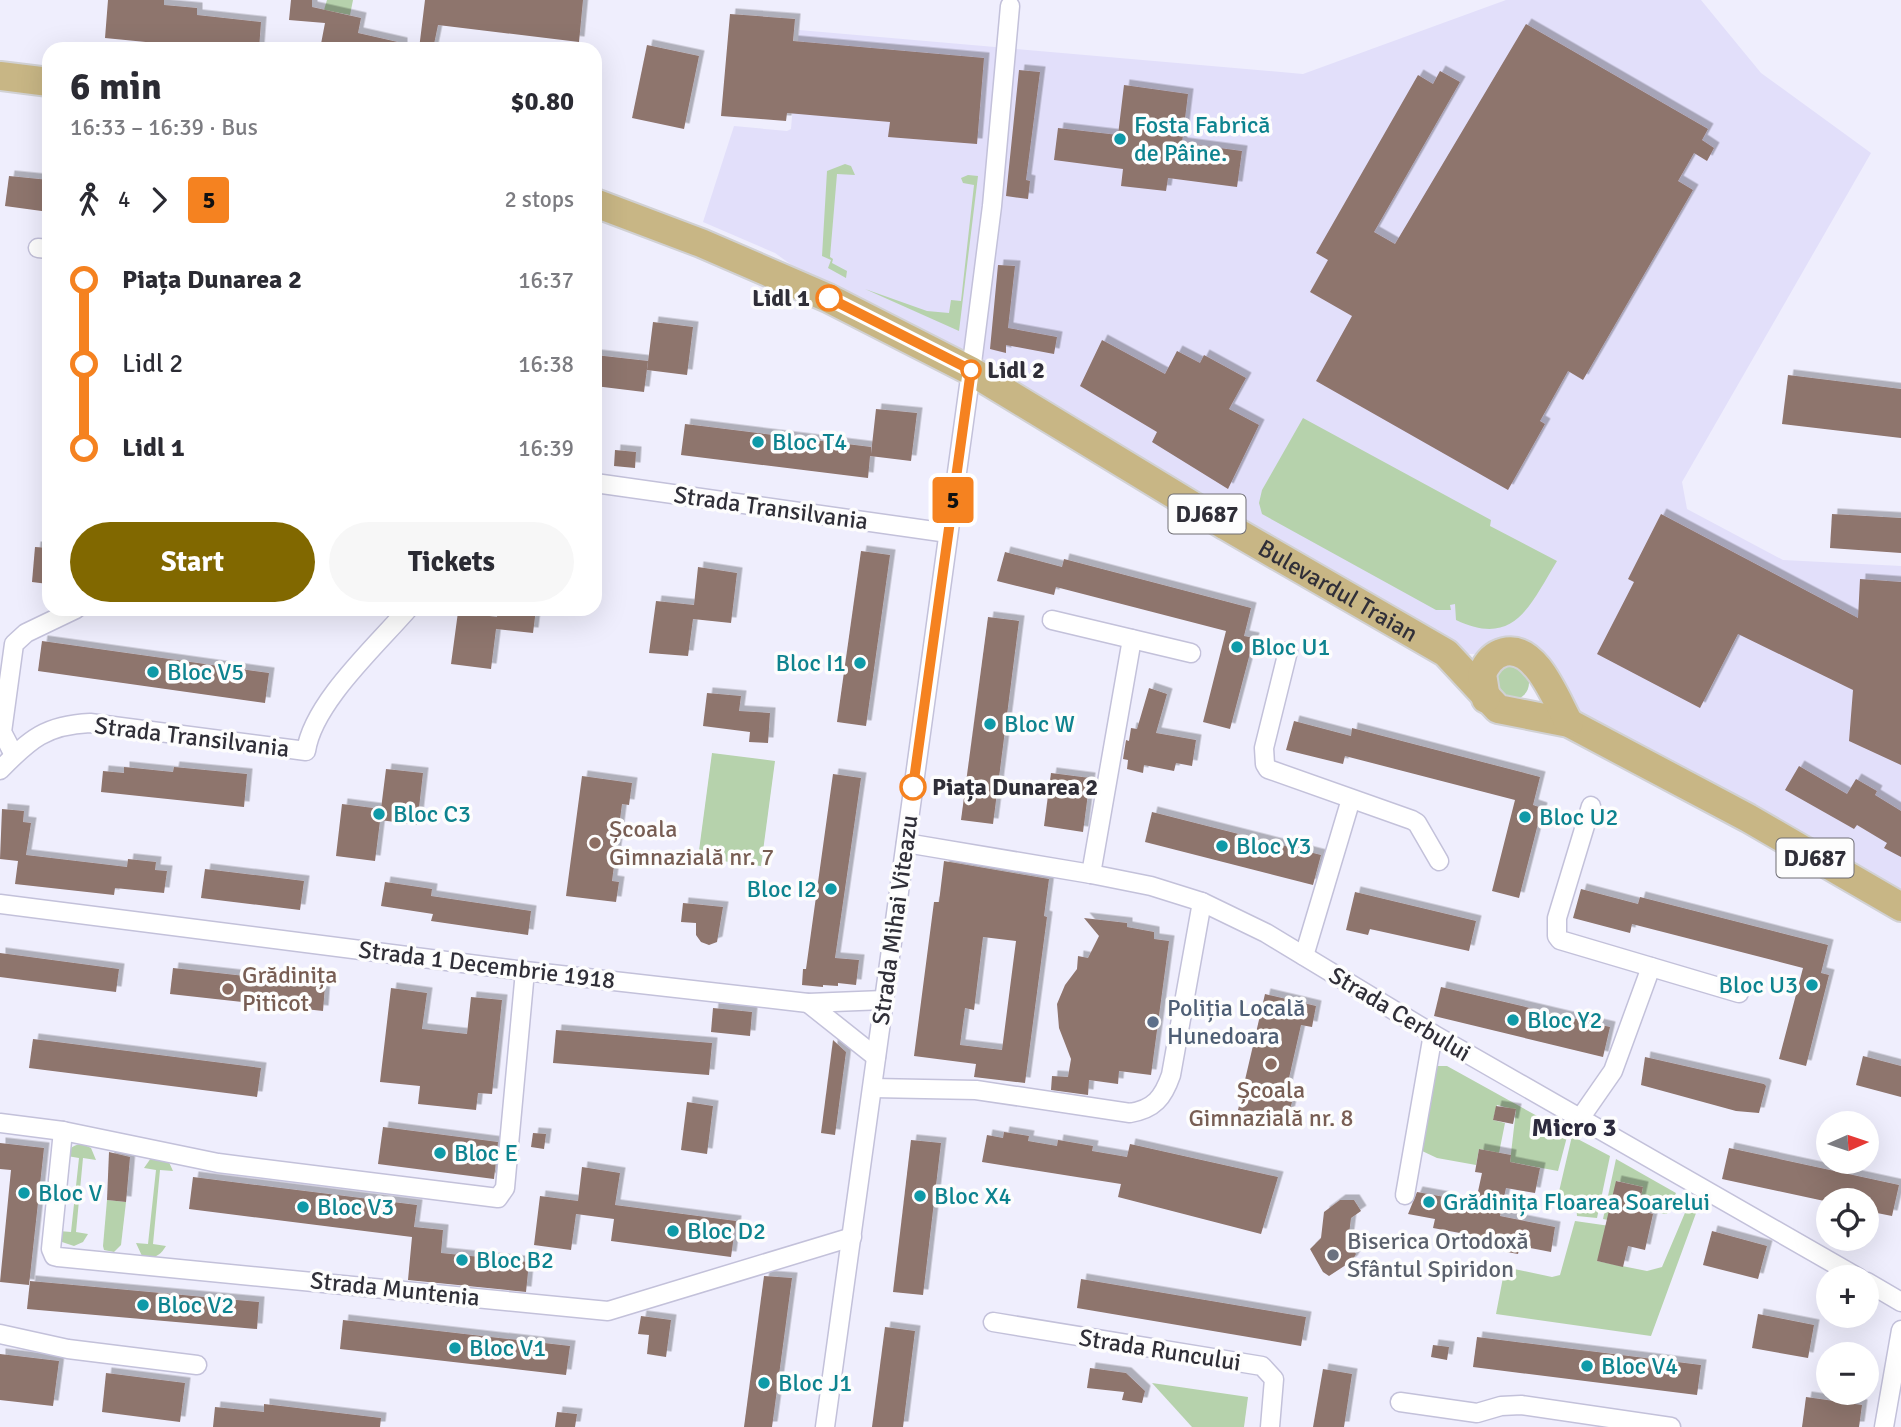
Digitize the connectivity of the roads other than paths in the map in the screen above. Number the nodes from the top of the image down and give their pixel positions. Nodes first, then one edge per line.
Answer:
1 (1010, 6) dead end
2 (0, 76) edge
3 (42, 81) edge
4 (602, 206) edge
5 (971, 370) junction
6 (602, 483) edge
7 (948, 533) junction
8 (62, 616) edge
9 (402, 616) edge
10 (1052, 620) dead end
11 (1132, 639) junction
12 (1288, 650) dead end
13 (1191, 653) dead end
14 (1446, 653) junction
15 (1497, 655) junction
16 (1541, 673) junction
17 (1486, 699) junction
18 (1513, 712) junction
19 (1569, 723) junction
20 (14, 755) junction
21 (0, 770) edge
22 (1351, 799) junction
23 (1591, 806) dead end
24 (906, 843) junction
25 (1439, 861) dead end
26 (1091, 874) junction
27 (1202, 902) junction
28 (0, 904) edge
29 (1901, 908) edge
30 (1304, 956) junction
31 (1651, 967) junction
32 (525, 971) junction
33 (1739, 993) dead end
34 (884, 1000) junction
35 (808, 1003) junction
36 (1433, 1034) junction
37 (876, 1057) junction
38 (873, 1087) junction
39 (1580, 1117) junction
40 (0, 1123) edge
41 (63, 1131) junction
42 (1405, 1195) dead end
43 (852, 1237) junction
44 (1836, 1265) edge
45 (1879, 1289) edge
46 (1901, 1302) edge
47 (993, 1322) dead end
48 (1901, 1330) edge
49 (0, 1334) edge
50 (197, 1365) dead end
51 (1400, 1402) dead end
52 (825, 1427) edge
53 (1270, 1427) edge
54 (1671, 1427) edge
55 (1884, 1427) edge

1 - 5 street, Strada Mihai Viteazu
2 - 3 main road
4 - 5 main road, Bulevardul Traian / DJ687
5 - 7 street, Strada Mihai Viteazu
5 - 14 main road, Bulevardul Traian / DJ687
6 - 7 street, Strada Transilvania
7 - 24 street, Strada Mihai Viteazu
8 - 20 street
9 - 20 street, Strada Transilvania
10 - 11 street
11 - 13 street
11 - 26 street
12 - 22 street
14 - 15 main road, Bulevardul Traian / DJ687
14 - 17 main road, Bulevardul Traian / DJ687
15 - 16 main road, Bulevardul Traian / DJ687
15 - 17 main road
16 - 18 main road
16 - 19 main road, Bulevardul Traian / DJ687
17 - 18 main road, Bulevardul Traian / DJ687
18 - 19 main road, Bulevardul Traian / DJ687
19 - 29 main road, Bulevardul Traian / DJ687
20 - 21 street, Strada Transilvania
22 - 25 street
22 - 30 street
23 - 31 street
24 - 26 street, Strada Cerbului
24 - 34 street, Strada Mihai Viteazu
26 - 27 street, Strada Cerbului
27 - 30 street, Strada Cerbului
27 - 38 street
28 - 32 street, Strada 1 Decembrie 1918
30 - 36 street, Strada Cerbului
31 - 33 street
31 - 39 street
32 - 35 street, Strada 1 Decembrie 1918
32 - 41 street
34 - 35 street, Strada 1 Decembrie 1918
34 - 37 street, Strada Mihai Viteazu
35 - 37 street
36 - 39 street, Strada Cerbului
36 - 42 street
37 - 38 street, Strada Mihai Viteazu
38 - 43 street, Strada Mihai Viteazu
39 - 44 street, Strada Cerbului
40 - 41 street
41 - 43 street, Strada Muntenia
43 - 52 street, Strada Mihai Viteazu
45 - 46 street
47 - 53 street, Strada Runcului
48 - 55 street
49 - 50 street
51 - 54 street

